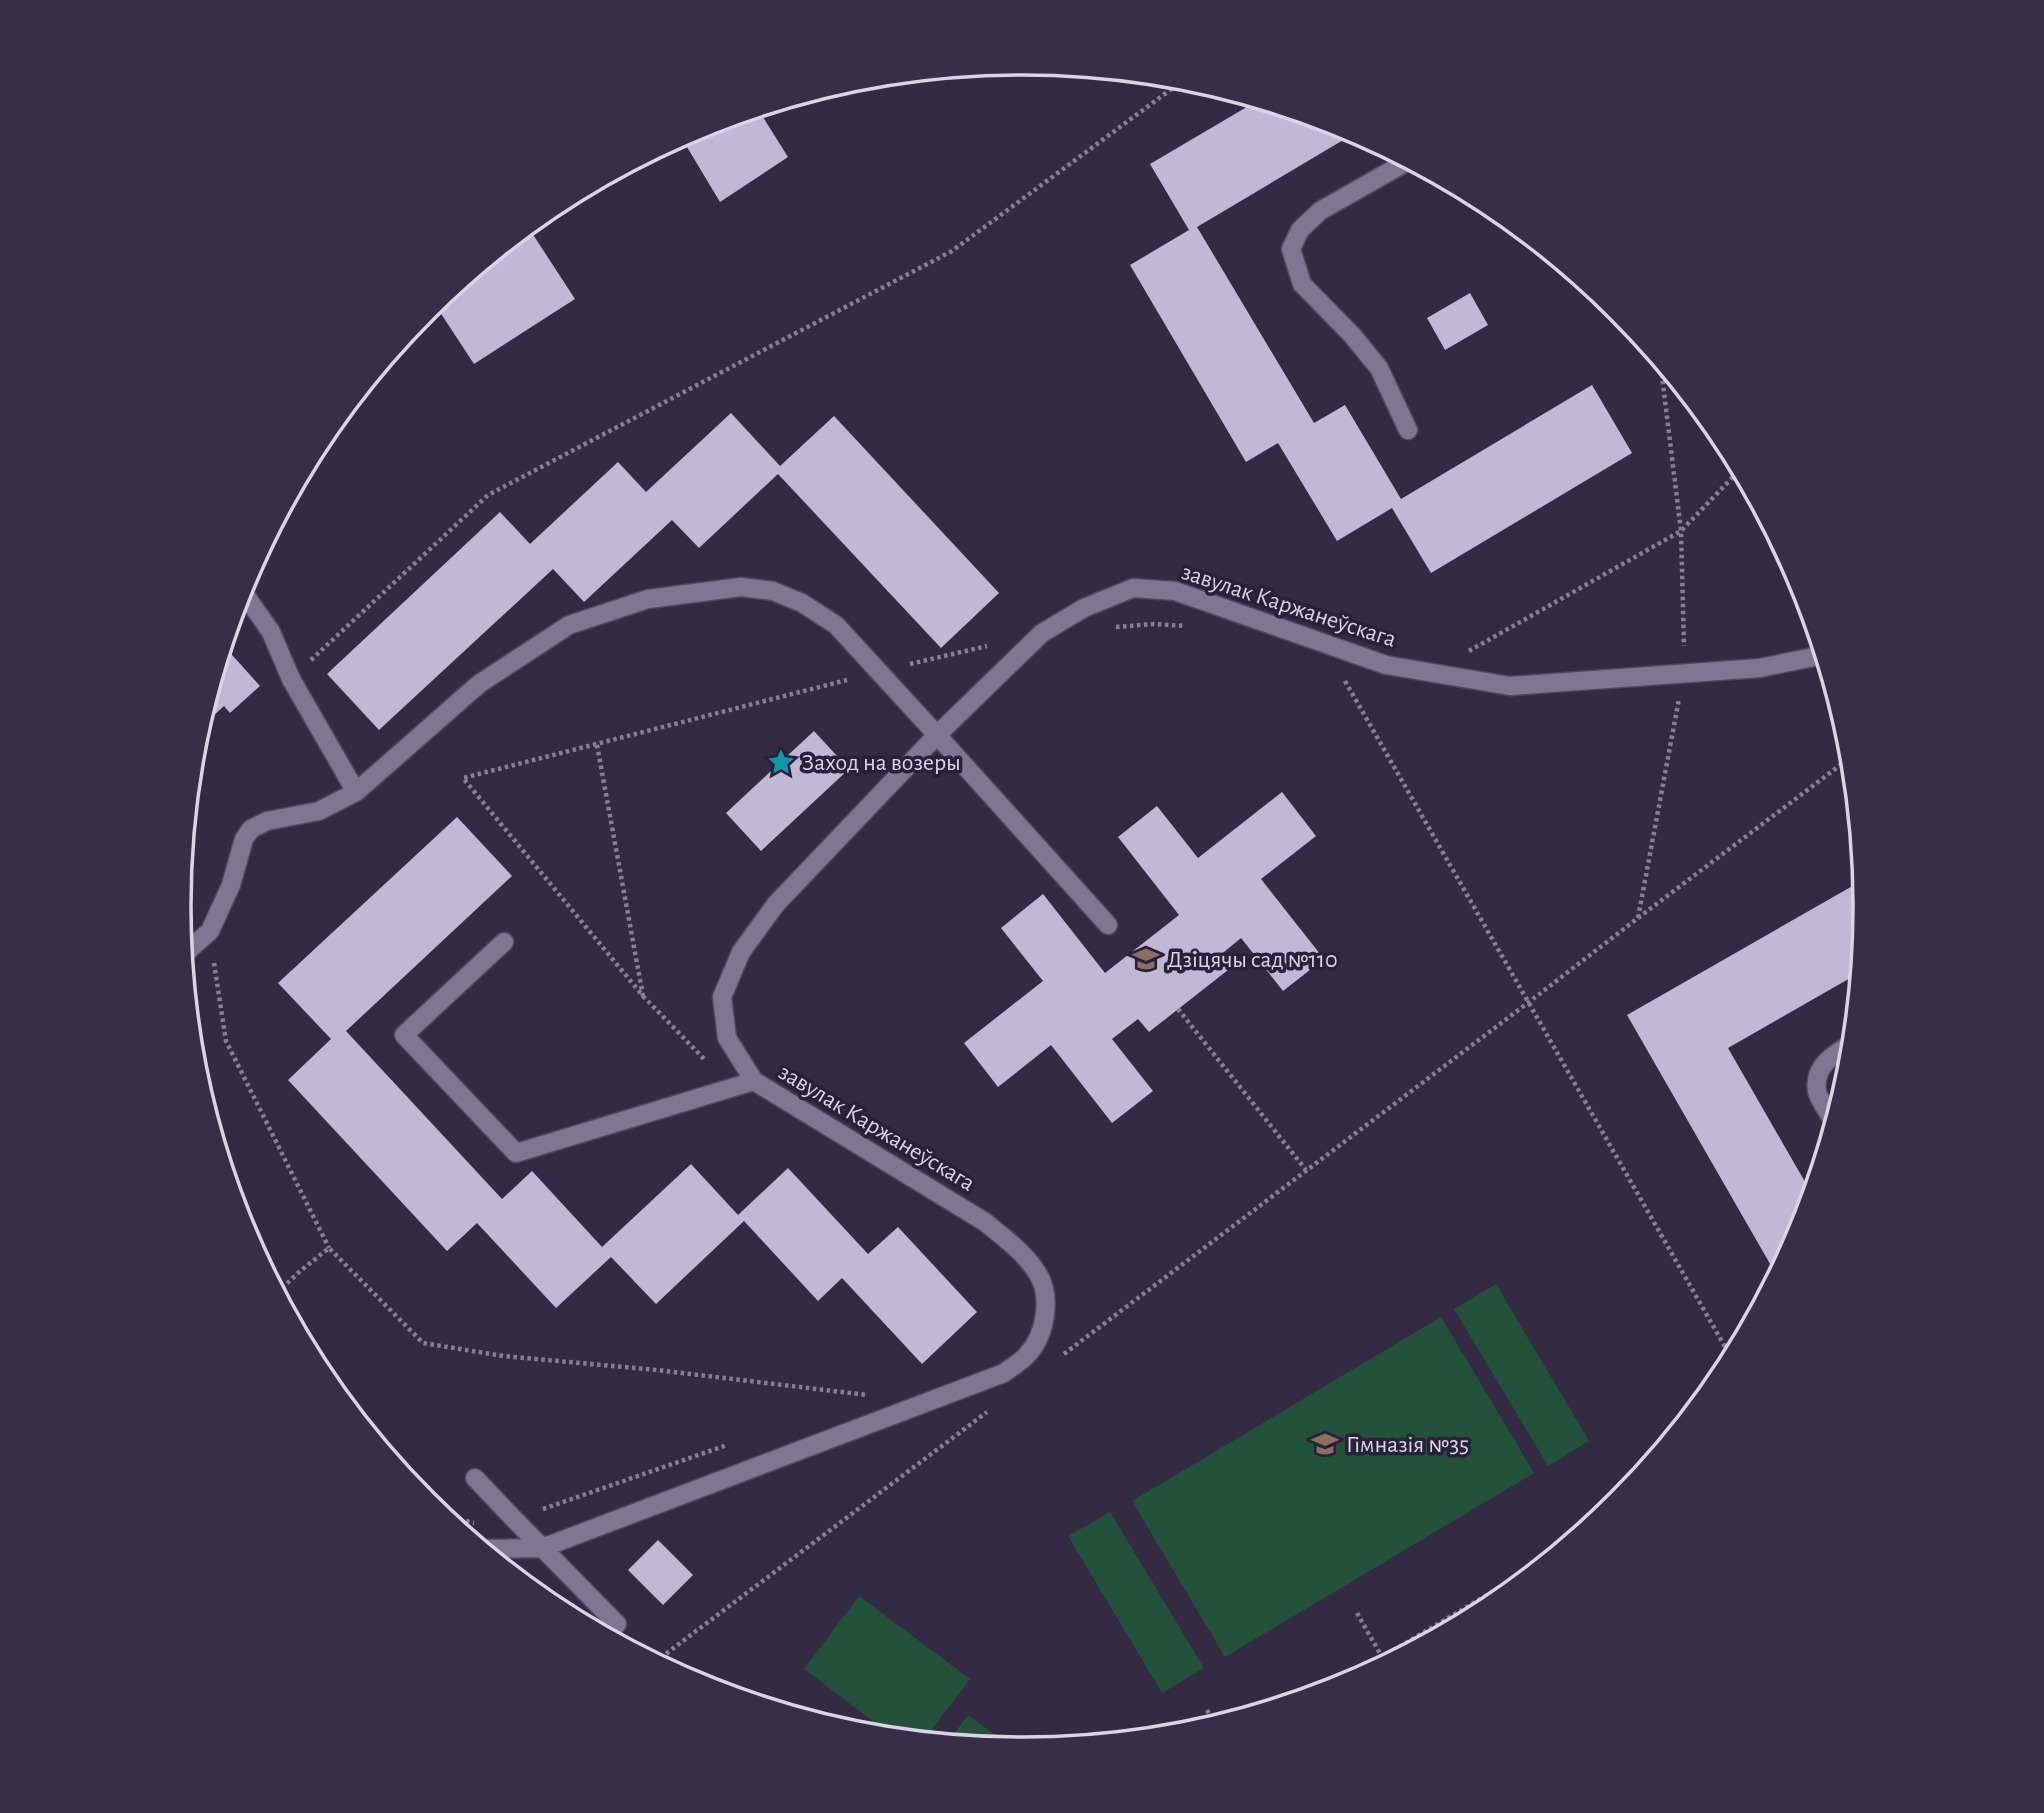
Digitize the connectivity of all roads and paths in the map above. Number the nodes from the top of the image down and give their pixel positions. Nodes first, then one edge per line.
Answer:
1 (1172, 89) edge
2 (1399, 166) edge
3 (1662, 377) edge
4 (1408, 430) dead end
5 (1733, 476) edge
6 (1681, 531) junction
7 (249, 601) edge
8 (1324, 643) junction
9 (1814, 657) edge
10 (1684, 674) junction
11 (1455, 678) junction
12 (291, 679) junction
13 (937, 735) junction
14 (597, 745) dead end
15 (1840, 765) edge
16 (463, 778) dead end
17 (356, 792) junction
18 (1637, 918) junction
19 (1108, 925) dead end
20 (209, 931) junction
21 (504, 942) dead end
22 (192, 947) edge
23 (643, 996) junction
24 (1529, 1002) junction
25 (1178, 1009) dead end
26 (1840, 1051) edge
27 (754, 1081) junction
28 (732, 1088) junction
29 (1828, 1111) edge
30 (1306, 1170) junction
31 (329, 1248) junction
32 (283, 1287) edge
33 (1726, 1348) edge
34 (1063, 1354) dead end
35 (857, 1399) dead end
36 (997, 1404) dead end
37 (738, 1441) dead end
38 (475, 1478) dead end
39 (514, 1519) junction
40 (542, 1548) junction
41 (495, 1549) edge
42 (1493, 1591) edge
43 (1357, 1613) dead end
44 (617, 1624) dead end
45 (1396, 1649) edge
46 (663, 1656) edge
47 (1381, 1656) edge
48 (1207, 1710) dead end
49 (1210, 1716) edge

1 - 12 path
2 - 4 street
3 - 6 path
5 - 6 path
6 - 10 path
6 - 11 path
7 - 12 street
8 - 11 street, завулак Каржанеўскага
8 - 13 street, завулак Каржанеўскага
8 - 24 path
9 - 10 street, завулак Каржанеўскага
10 - 11 street, завулак Каржанеўскага
10 - 18 path
12 - 17 street
13 - 17 street
13 - 19 street
13 - 27 street, завулак Каржанеўскага
14 - 23 path
15 - 18 path
16 - 23 path
17 - 20 street
18 - 24 path
20 - 22 street
20 - 31 path
21 - 28 street
23 - 28 path
24 - 30 path
24 - 33 path
25 - 30 path
26 - 29 street
27 - 28 street
27 - 40 street, завулак Каржанеўскага
30 - 34 path
31 - 32 path
31 - 35 path
36 - 46 path
37 - 39 path
38 - 39 street
39 - 40 street
40 - 41 street, завулак Каржанеўскага
40 - 44 street
42 - 45 path
43 - 47 path
48 - 49 path

